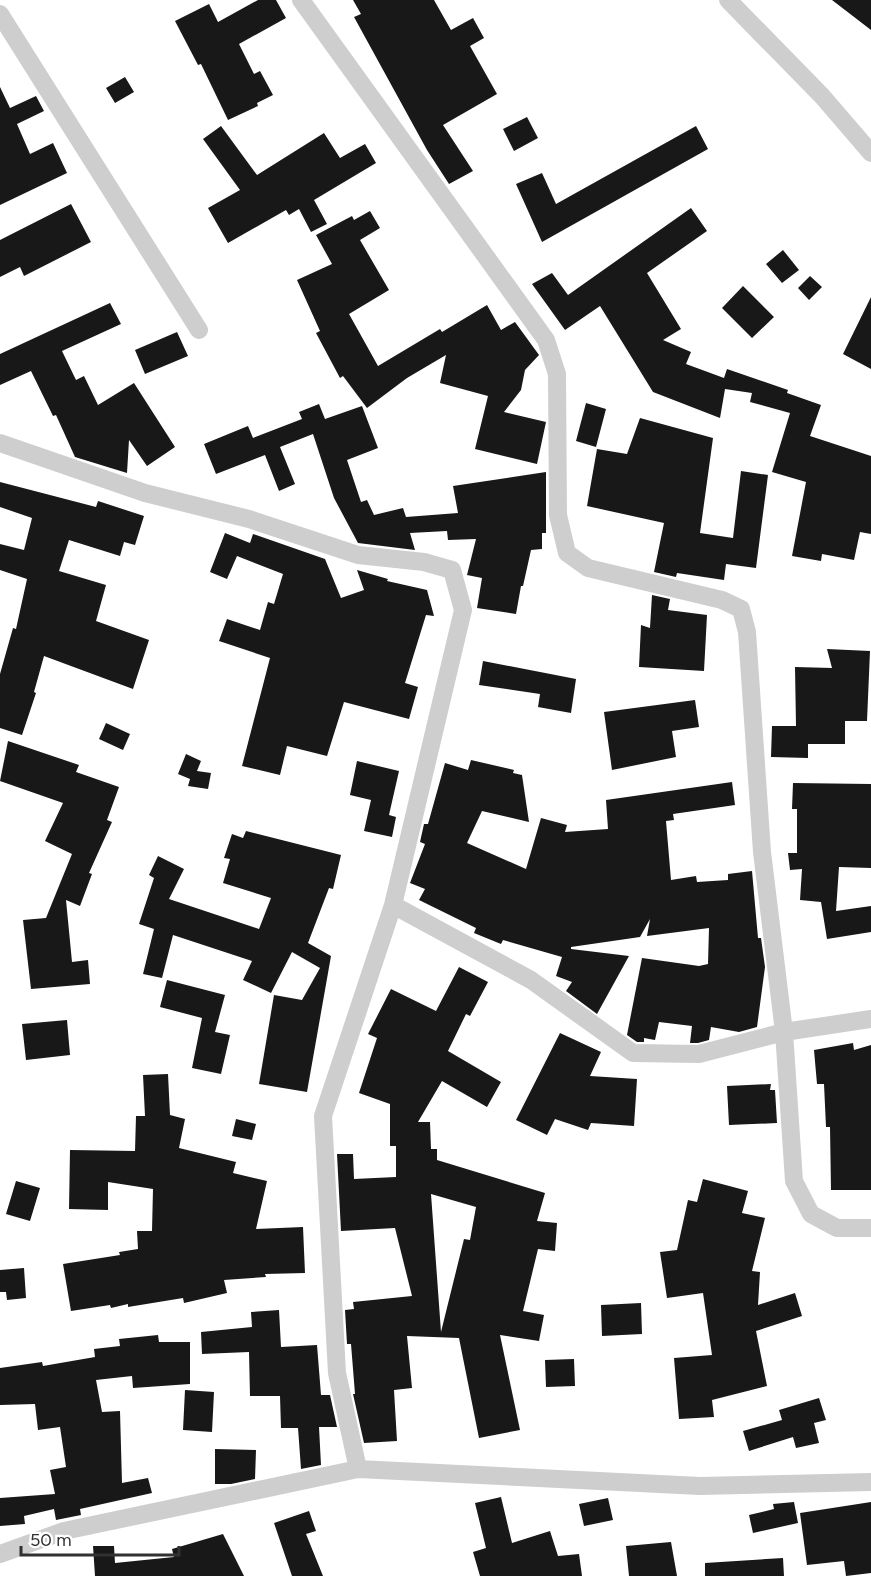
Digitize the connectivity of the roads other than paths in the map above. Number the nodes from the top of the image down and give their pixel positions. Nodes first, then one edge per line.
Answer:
1 (301, 0) edge
2 (728, 0) edge
3 (0, 14) edge
4 (871, 153) edge
5 (199, 330) dead end
6 (0, 443) edge
7 (393, 905) junction
8 (871, 1019) edge
9 (783, 1032) junction
10 (871, 1228) edge
11 (358, 1469) junction
12 (871, 1482) edge
13 (0, 1554) edge

1 - 9 street
2 - 4 street
3 - 5 street
6 - 7 street
7 - 9 street
7 - 11 street
8 - 9 street
9 - 10 street
11 - 12 street
11 - 13 street

